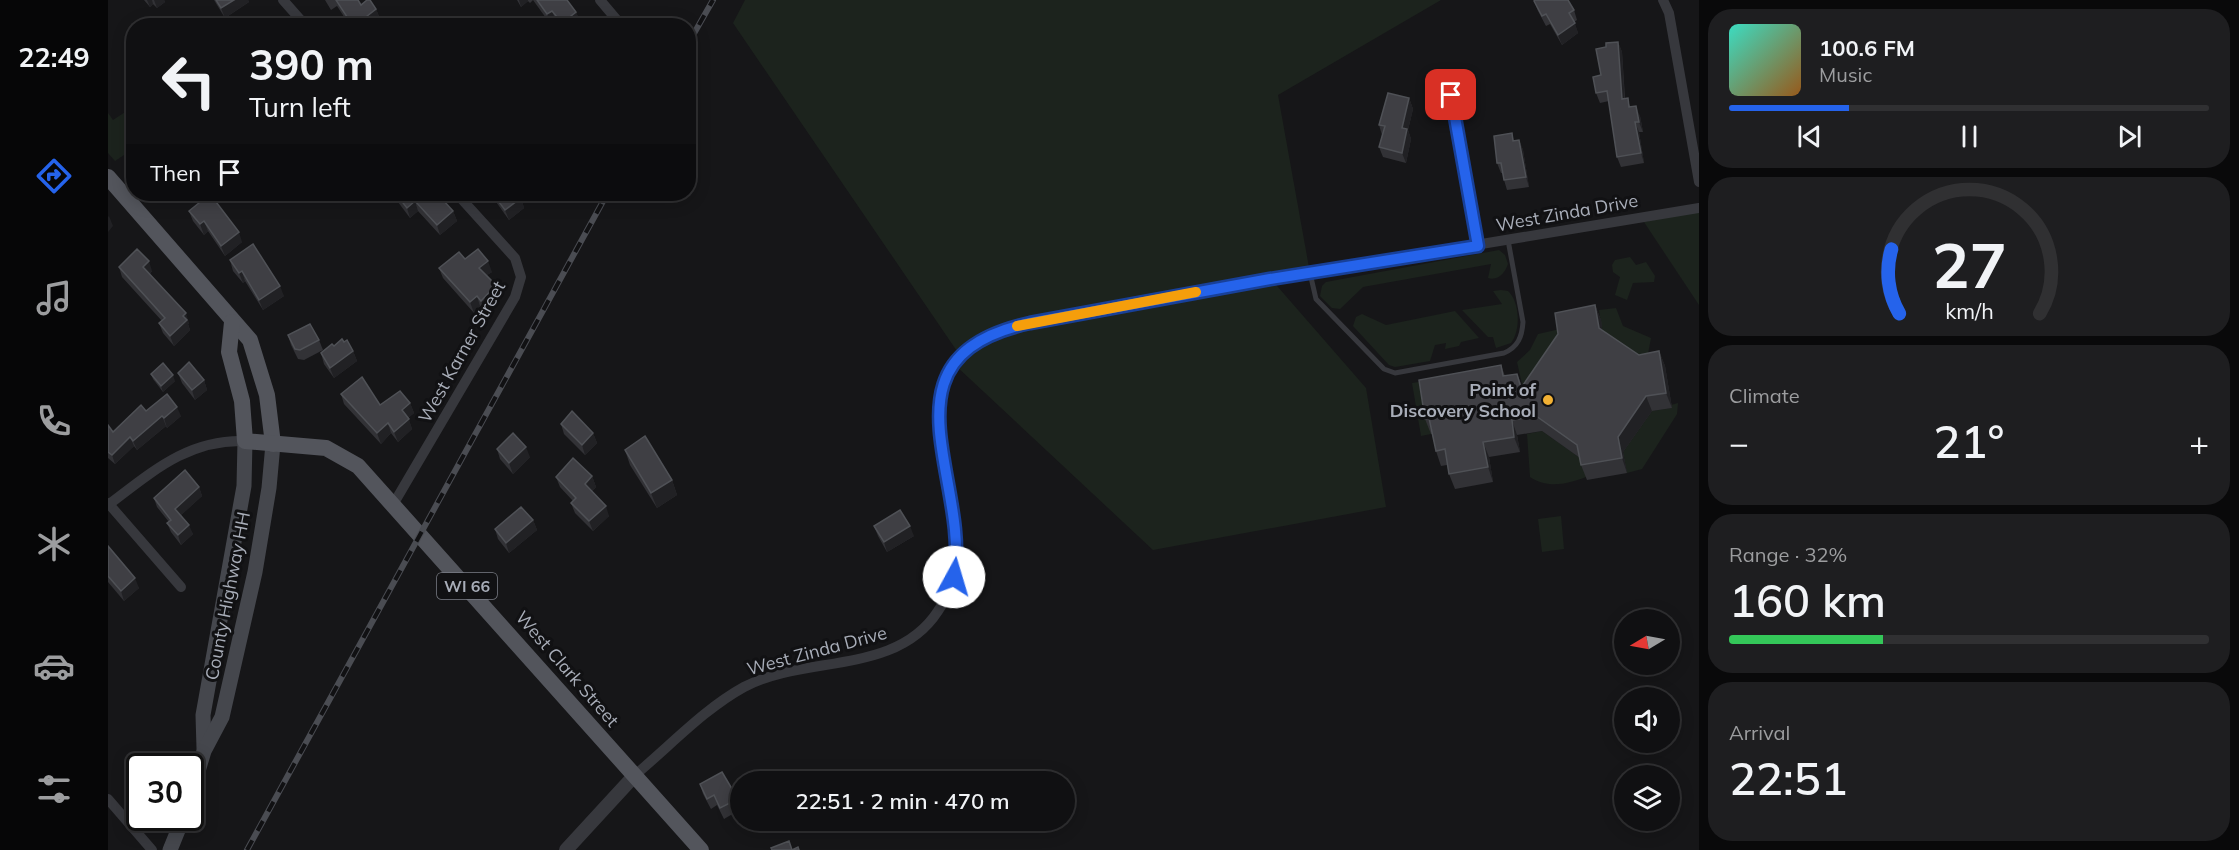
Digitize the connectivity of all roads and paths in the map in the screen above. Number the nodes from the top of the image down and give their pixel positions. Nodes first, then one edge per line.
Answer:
1 (283, 0) edge
2 (600, 0) edge
3 (1663, 0) edge
4 (299, 18) edge
5 (615, 18) edge
6 (1451, 95) dead end
7 (108, 177) edge
8 (1699, 182) edge
9 (126, 197) edge
10 (129, 201) edge
11 (463, 201) edge
12 (1699, 208) edge
13 (1508, 240) junction
14 (1478, 246) junction
15 (1310, 273) junction
16 (232, 322) junction
17 (245, 441) junction
18 (273, 444) junction
19 (394, 503) junction
20 (108, 504) edge
21 (181, 587) dead end
22 (204, 751) joint
23 (635, 776) junction
24 (108, 799) edge
25 (178, 831) edge
26 (152, 850) edge
27 (170, 850) edge
28 (566, 850) edge
29 (701, 850) edge

1 - 4 street
2 - 5 street
3 - 8 street
6 - 14 lane
7 - 9 main road
10 - 16 main road
11 - 19 street, West Karner Street
12 - 13 street, West Zinda Drive
13 - 14 street, West Zinda Drive
13 - 15 lane
14 - 15 street, West Zinda Drive
15 - 23 street, West Zinda Drive
16 - 17 main road
16 - 18 main road
17 - 18 main road, West Clark Street
17 - 20 street
17 - 22 main road, County Highway HH
18 - 19 main road, West Clark Street / WI 66
18 - 22 main road, County Highway HH
19 - 23 main road, West Clark Street / WI 66
20 - 21 street
23 - 28 street
23 - 29 main road, West Clark Street / WI 66
24 - 26 street
25 - 27 main road

